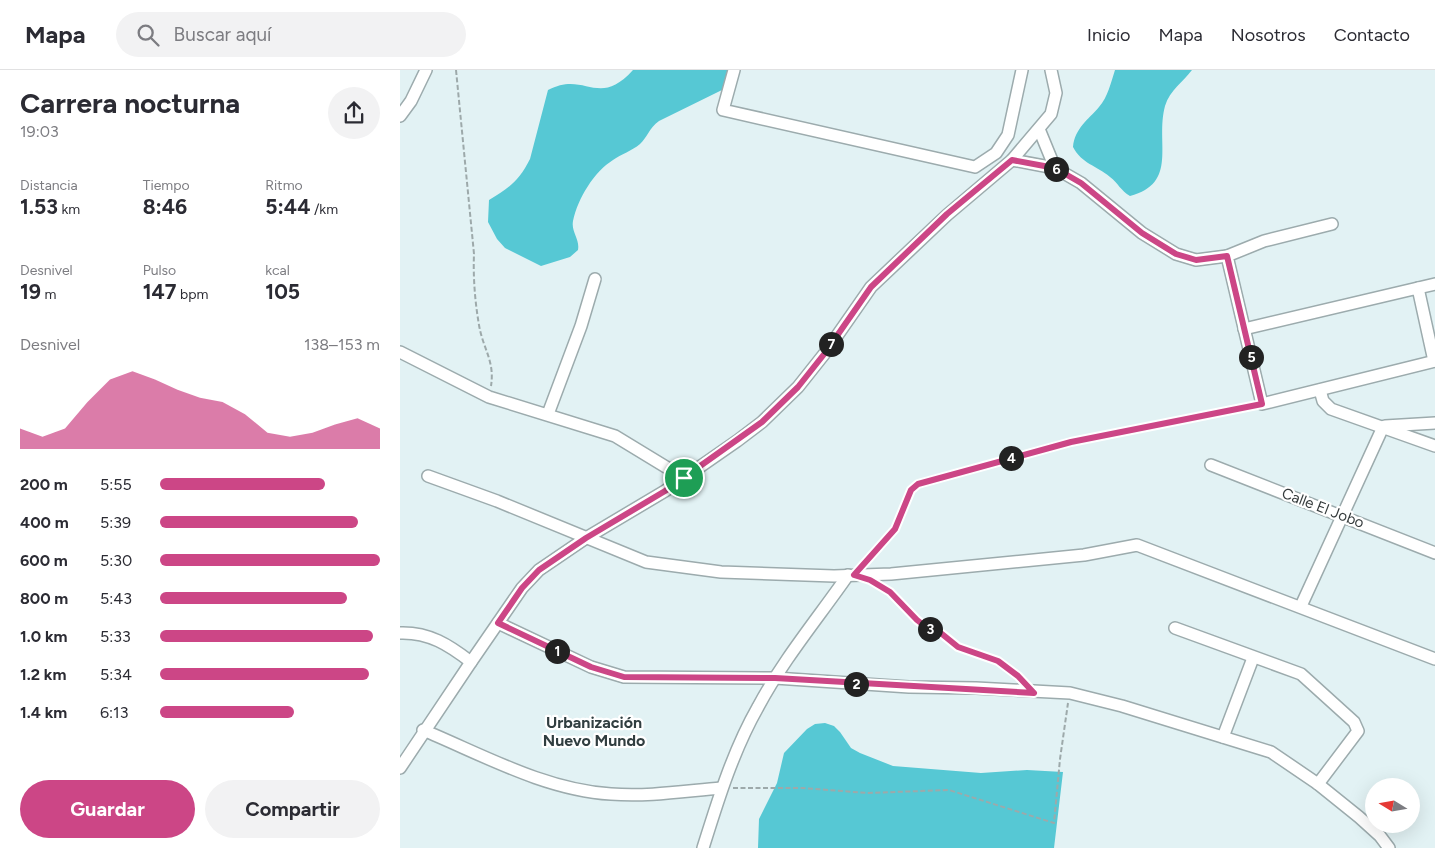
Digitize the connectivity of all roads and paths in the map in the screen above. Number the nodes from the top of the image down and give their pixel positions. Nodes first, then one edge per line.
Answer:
1 (426, 70) edge
2 (456, 70) edge
3 (734, 70) edge
4 (1051, 70) edge
5 (1019, 71) edge
6 (400, 116) edge
7 (1038, 129) junction
8 (1012, 160) junction
9 (1055, 168) junction
10 (1332, 224) dead end
11 (1227, 256) junction
12 (595, 279) dead end
13 (1435, 284) edge
14 (1418, 288) junction
15 (1244, 329) junction
16 (400, 352) edge
17 (1434, 361) edge
18 (1320, 390) junction
19 (490, 397) junction
20 (1262, 404) junction
21 (548, 414) junction
22 (1435, 423) edge
23 (1382, 427) junction
24 (1435, 446) edge
25 (1211, 465) dead end
26 (428, 476) dead end
27 (684, 478) junction
28 (1344, 516) junction
29 (586, 538) junction
30 (1435, 553) edge
31 (851, 575) junction
32 (876, 583) dead end
33 (1301, 606) junction
34 (498, 623) junction
35 (1175, 628) dead end
36 (400, 633) edge
37 (1253, 658) junction
38 (1435, 660) edge
39 (470, 662) junction
40 (775, 678) junction
41 (1034, 693) junction
42 (1070, 694) junction
43 (423, 730) junction
44 (1223, 738) junction
45 (400, 767) edge
46 (1318, 784) junction
47 (721, 788) junction
48 (703, 848) edge
49 (1389, 848) edge

1 - 6 street
2 - 19 path
3 - 5 street
4 - 7 street
7 - 8 street
7 - 9 street
8 - 9 street
8 - 27 street
9 - 11 street
10 - 11 street
11 - 15 street
12 - 21 street
13 - 14 street
14 - 15 street
14 - 17 street
15 - 20 street
16 - 19 street
17 - 18 street
18 - 20 street
18 - 23 street
19 - 21 street
20 - 31 path
21 - 27 street
22 - 23 street
23 - 24 street
23 - 28 street
25 - 28 street, Calle El Jobo
26 - 29 street
27 - 29 street
28 - 30 street, Calle El Jobo
28 - 33 street
29 - 31 street
29 - 34 street
31 - 33 street
31 - 40 street
32 - 41 path
33 - 38 street
34 - 39 street
34 - 40 street
35 - 37 street
36 - 39 street
37 - 44 street
37 - 46 street
39 - 43 street
40 - 41 street
40 - 47 street
41 - 42 street
42 - 44 street
42 - 47 path
43 - 45 street
43 - 47 street
44 - 46 street
46 - 49 street
47 - 48 street

